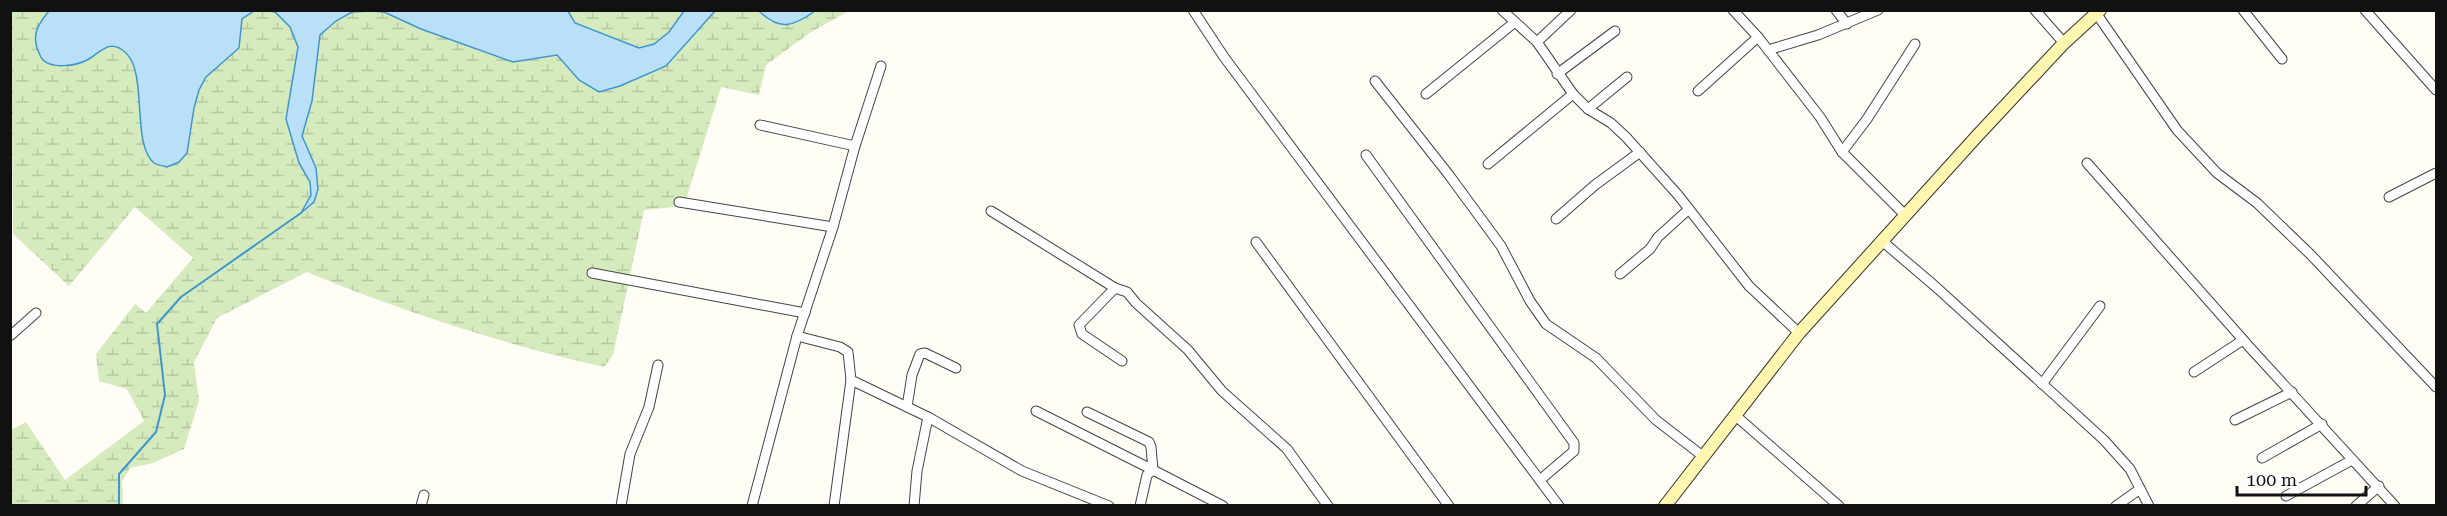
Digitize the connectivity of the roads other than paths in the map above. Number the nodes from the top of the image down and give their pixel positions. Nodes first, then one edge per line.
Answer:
1 (1193, 10) edge
2 (1502, 10) edge
3 (1571, 10) edge
4 (1732, 10) edge
5 (1836, 10) edge
6 (1878, 10) edge
7 (2035, 10) edge
8 (2243, 10) edge
9 (2365, 10) edge
10 (2096, 12) edge
11 (1515, 22) junction
12 (1847, 24) junction
13 (1615, 31) dead end
14 (1758, 38) junction
15 (1537, 42) junction
16 (2064, 43) junction
17 (1915, 44) dead end
18 (1768, 50) junction
19 (2282, 59) dead end
20 (881, 66) dead end
21 (1557, 74) junction
22 (1627, 77) dead end
23 (1375, 81) dead end
24 (2436, 90) edge
25 (1698, 91) dead end
26 (1426, 94) dead end
27 (1573, 94) junction
28 (1588, 109) junction
29 (760, 125) dead end
30 (855, 146) junction
31 (1640, 152) junction
32 (1842, 152) junction
33 (1366, 155) dead end
34 (2087, 163) dead end
35 (1488, 164) dead end
36 (2436, 172) edge
37 (2389, 197) dead end
38 (679, 202) dead end
39 (1689, 209) junction
40 (991, 211) dead end
41 (1905, 215) junction
42 (1556, 219) dead end
43 (833, 227) junction
44 (1882, 241) junction
45 (1256, 242) dead end
46 (592, 273) dead end
47 (1620, 274) dead end
48 (1115, 288) junction
49 (2100, 306) dead end
50 (36, 313) dead end
51 (805, 313) junction
52 (1799, 333) junction
53 (10, 336) edge
54 (797, 336) junction
55 (2243, 340) junction
56 (1122, 361) dead end
57 (658, 365) dead end
58 (956, 368) dead end
59 (2194, 372) dead end
60 (851, 380) junction
61 (2042, 384) junction
62 (2436, 386) edge
63 (2292, 392) junction
64 (908, 407) junction
65 (1036, 411) dead end
66 (1087, 412) dead end
67 (1736, 416) junction
68 (928, 417) junction
69 (2235, 420) dead end
70 (2322, 424) junction
71 (1704, 457) junction
72 (2262, 458) dead end
73 (2352, 460) junction
74 (1153, 470) junction
75 (1540, 480) junction
76 (2379, 486) junction
77 (2140, 489) junction
78 (2286, 496) dead end
79 (621, 506) edge
80 (752, 506) edge
81 (834, 506) edge
82 (914, 506) edge
83 (1108, 506) edge
84 (1140, 506) edge
85 (1223, 506) edge
86 (1328, 506) edge
87 (1449, 506) edge
88 (1559, 506) edge
89 (1665, 506) edge
90 (1839, 506) edge
91 (2116, 506) edge
92 (2149, 506) edge
93 (2356, 506) edge
94 (2395, 506) edge

1 - 75 street
2 - 11 street
3 - 15 street
4 - 14 street
5 - 12 street
6 - 12 street
7 - 16 street
8 - 19 street
9 - 24 street
10 - 16 street
10 - 62 street
11 - 15 street
11 - 26 street
12 - 18 street
13 - 21 street
14 - 18 street
14 - 25 street
15 - 21 street
16 - 41 street
17 - 32 street
18 - 32 street
20 - 30 street
21 - 27 street
22 - 28 street
23 - 71 street
27 - 28 street
27 - 35 street
28 - 31 street
29 - 30 street
30 - 43 street
31 - 39 street
31 - 42 street
32 - 41 street
33 - 75 street
34 - 55 street
36 - 37 street
38 - 43 street
39 - 47 street
39 - 52 street
40 - 48 street
41 - 44 street
43 - 51 street
44 - 52 street
44 - 61 street
45 - 87 street
46 - 51 street
48 - 56 street
48 - 86 street
49 - 61 street
50 - 53 street
51 - 54 street
52 - 67 street
54 - 60 street
54 - 80 street
55 - 59 street
55 - 63 street
57 - 79 street
58 - 64 street
60 - 64 street
60 - 81 street
61 - 77 street
63 - 69 street
63 - 70 street
64 - 68 street
65 - 74 street
66 - 74 street
67 - 71 street
67 - 90 street
68 - 82 street
68 - 83 street
70 - 72 street
70 - 73 street
71 - 89 street
73 - 76 street
73 - 78 street
74 - 84 street
74 - 85 street
75 - 88 street
76 - 93 street
76 - 94 street
77 - 91 street
77 - 92 street

